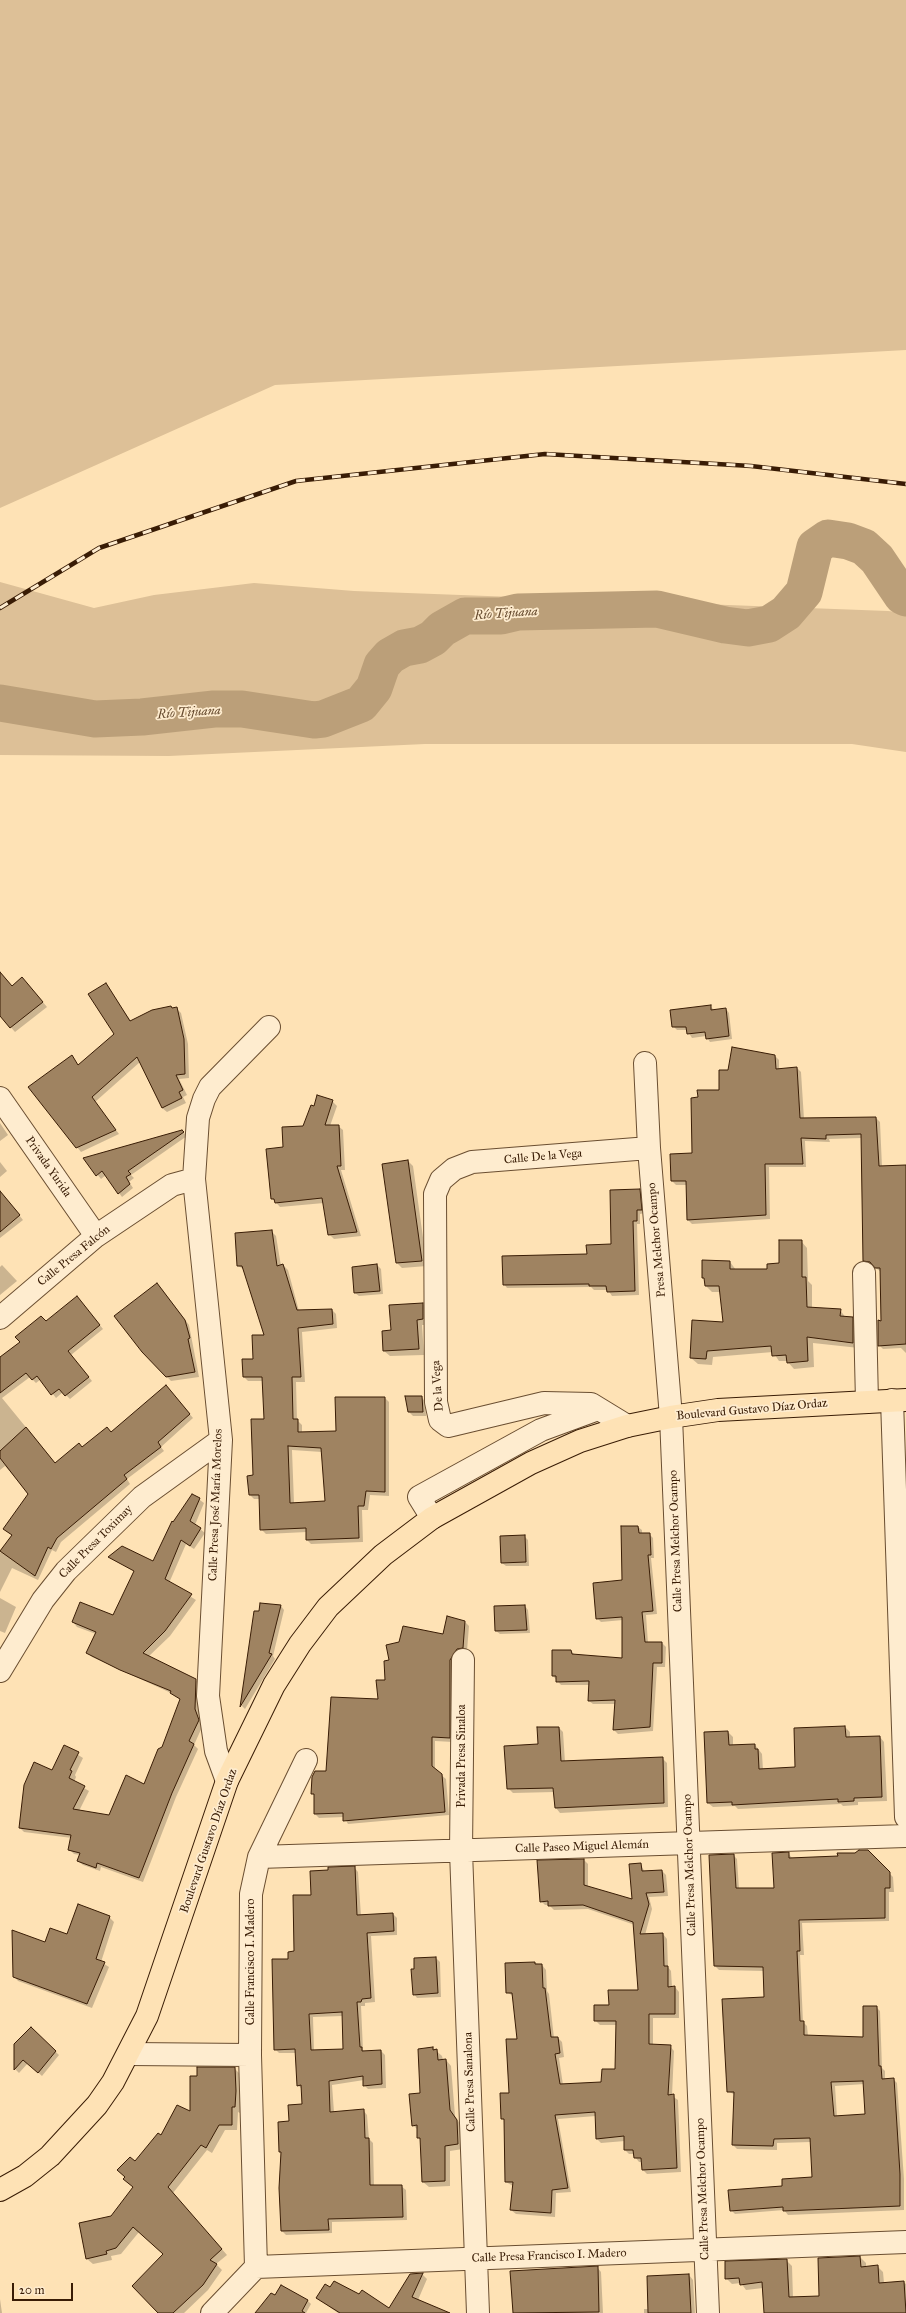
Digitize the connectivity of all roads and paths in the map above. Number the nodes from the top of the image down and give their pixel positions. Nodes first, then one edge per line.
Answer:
1 (268, 1027) dead end
2 (645, 1064) dead end
3 (0, 1098) edge
4 (649, 1148) junction
5 (194, 1179) junction
6 (441, 1180) joint
7 (96, 1236) junction
8 (864, 1273) dead end
9 (0, 1318) edge
10 (899, 1400) edge
11 (867, 1402) junction
12 (599, 1408) junction
13 (671, 1417) junction
14 (627, 1426) junction
15 (221, 1440) junction
16 (432, 1518) junction
17 (902, 1580) edge
18 (463, 1660) dead end
19 (0, 1671) edge
20 (306, 1760) dead end
21 (227, 1781) junction
22 (906, 1818) edge
23 (906, 1836) edge
24 (689, 1844) junction
25 (461, 1851) junction
26 (259, 1857) junction
27 (129, 2054) junction
28 (250, 2055) junction
29 (0, 2190) edge
30 (906, 2242) edge
31 (706, 2250) junction
32 (476, 2259) junction
33 (256, 2267) junction
34 (212, 2313) edge
35 (478, 2313) edge
36 (708, 2313) edge

1 - 5 street, Calle Presa José María Morelos
2 - 4 street, Presa Melchor Ocampo
3 - 7 street, Privada Yurida
4 - 6 street, Calle De la Vega
4 - 13 street, Presa Melchor Ocampo
5 - 7 street, Calle Presa Falcón
5 - 15 street, Calle Presa José María Morelos
6 - 12 street, De la Vega
7 - 9 street, Calle Presa Falcón
8 - 11 street
10 - 11 main road, Boulevard Gustavo Díaz Ordaz
10 - 17 street
11 - 13 main road, Boulevard Gustavo Díaz Ordaz
12 - 14 street, De la Vega
12 - 16 street
13 - 14 main road, Boulevard Gustavo Díaz Ordaz
13 - 24 street, Calle Presa Melchor Ocampo
14 - 16 main road, Boulevard Gustavo Díaz Ordaz
15 - 19 street, Calle Presa Toximay
15 - 21 street, Calle Presa José María Morelos
16 - 21 main road, Boulevard Gustavo Díaz Ordaz
17 - 22 street
18 - 25 street, Privada Presa Sinaloa
20 - 26 street, Calle Francisco I. Madero
21 - 27 main road, Boulevard Gustavo Díaz Ordaz
23 - 24 street, Calle Paseo Miguel Alemán
24 - 25 street, Calle Paseo Miguel Alemán
24 - 31 street, Calle Presa Melchor Ocampo
25 - 26 street, Calle Paseo Miguel Alemán
25 - 32 street, Calle Presa Sanalona
26 - 28 street, Calle Francisco I. Madero
27 - 28 street
27 - 29 main road, Boulevard Gustavo Díaz Ordaz
28 - 33 street, Calle Francisco I. Madero
30 - 31 street, Calle Presa Francisco I. Madero
31 - 32 street, Calle Presa Francisco I. Madero
31 - 36 street, Calle Presa Melchor Ocampo
32 - 33 street, Calle Presa Francisco I. Madero
32 - 35 street, Calle Presa Sanalona
33 - 34 street

